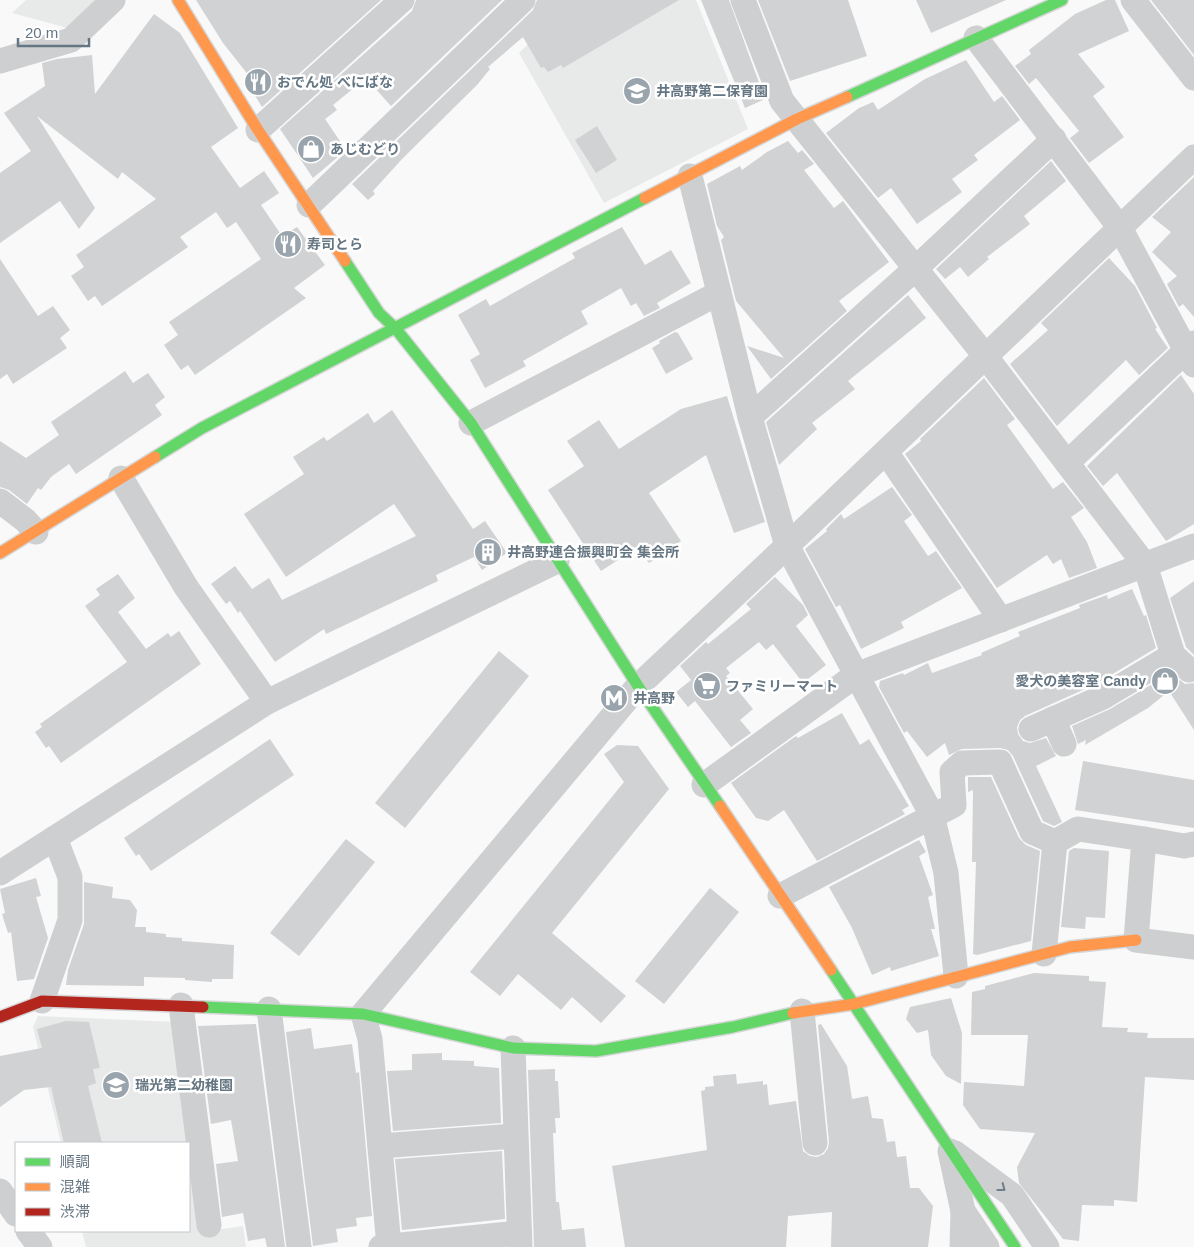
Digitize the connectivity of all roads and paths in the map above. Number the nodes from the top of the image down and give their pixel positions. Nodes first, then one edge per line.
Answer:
1 (113, 0) edge
2 (178, 0) edge
3 (402, 0) edge
4 (523, 0) edge
5 (743, 0) edge
6 (1062, 0) edge
7 (1133, 0) edge
8 (976, 38) junction
9 (0, 60) edge
10 (1194, 78) edge
11 (797, 119) junction
12 (258, 130) junction
13 (1054, 139) junction
14 (1194, 157) edge
15 (690, 176) junction
16 (310, 206) junction
17 (1120, 228) junction
18 (915, 269) junction
19 (718, 293) junction
20 (396, 329) junction
21 (1191, 353) edge
22 (986, 357) junction
23 (750, 417) junction
24 (471, 423) junction
25 (886, 452) junction
26 (1067, 463) junction
27 (121, 478) junction
28 (0, 501) edge
29 (36, 532) junction
30 (787, 546) junction
31 (1194, 546) edge
32 (0, 553) edge
33 (557, 561) junction
34 (1145, 565) junction
35 (1001, 620) junction
36 (856, 675) junction
37 (638, 686) junction
38 (267, 702) junction
39 (1064, 744) dead end
40 (704, 785) junction
41 (932, 815) junction
42 (55, 838) junction
43 (1144, 839) junction
44 (1055, 842) junction
45 (1194, 844) edge
46 (0, 873) edge
47 (780, 896) junction
48 (1136, 940) junction
49 (1194, 947) edge
50 (1044, 954) junction
51 (956, 976) junction
52 (42, 1001) junction
53 (181, 1004) junction
54 (854, 1004) junction
55 (269, 1009) junction
56 (802, 1011) junction
57 (363, 1014) junction
58 (0, 1017) edge
59 (513, 1048) junction
60 (514, 1136) junction
61 (814, 1143) dead end
62 (380, 1146) junction
63 (949, 1148) junction
64 (0, 1191) edge
65 (963, 1211) junction
66 (15, 1213) edge
67 (209, 1225) dead end
68 (29, 1232) edge
69 (519, 1240) edge
70 (40, 1247) edge
71 (299, 1247) edge
72 (385, 1247) edge
73 (962, 1247) edge
74 (988, 1247) edge
75 (1014, 1247) edge
76 (1048, 1247) edge

1 - 9 street
2 - 12 street
3 - 12 street
4 - 16 street
5 - 11 street
6 - 8 street
7 - 10 street
8 - 11 street
8 - 13 street
11 - 15 street
11 - 18 street
12 - 16 street
13 - 17 street
13 - 18 street
14 - 17 street
15 - 19 street
15 - 20 street
16 - 20 street
17 - 21 street
17 - 22 street
18 - 22 street
18 - 23 street
19 - 23 street
19 - 24 street
20 - 24 street
20 - 27 street
21 - 26 street
22 - 25 street
22 - 26 street
23 - 30 street
24 - 33 street
25 - 30 street
25 - 35 street
26 - 34 street
27 - 29 street
27 - 38 street
28 - 29 street
29 - 32 street
30 - 36 street
30 - 37 street
31 - 34 street
33 - 37 street
33 - 38 street
34 - 35 street
34 - 39 street
35 - 36 street
36 - 40 street
36 - 41 street
37 - 40 street
37 - 57 street
38 - 42 street
40 - 47 street
41 - 44 street
41 - 47 street
41 - 51 street
42 - 46 street
42 - 52 street
43 - 44 street
43 - 45 street
43 - 48 street
44 - 50 street
47 - 54 street
48 - 49 street
48 - 50 street
50 - 51 street
51 - 54 street
52 - 53 street
52 - 58 street
53 - 55 street
53 - 67 street
54 - 56 street
54 - 63 street
55 - 57 street
55 - 71 street
56 - 59 street
56 - 61 street
57 - 59 street
57 - 62 street
59 - 60 street
60 - 62 street
60 - 69 street
62 - 72 street
63 - 65 street
63 - 75 street
63 -> 76 street
64 - 66 street
65 - 73 street
65 - 74 street
68 - 70 street
69 - 72 street

